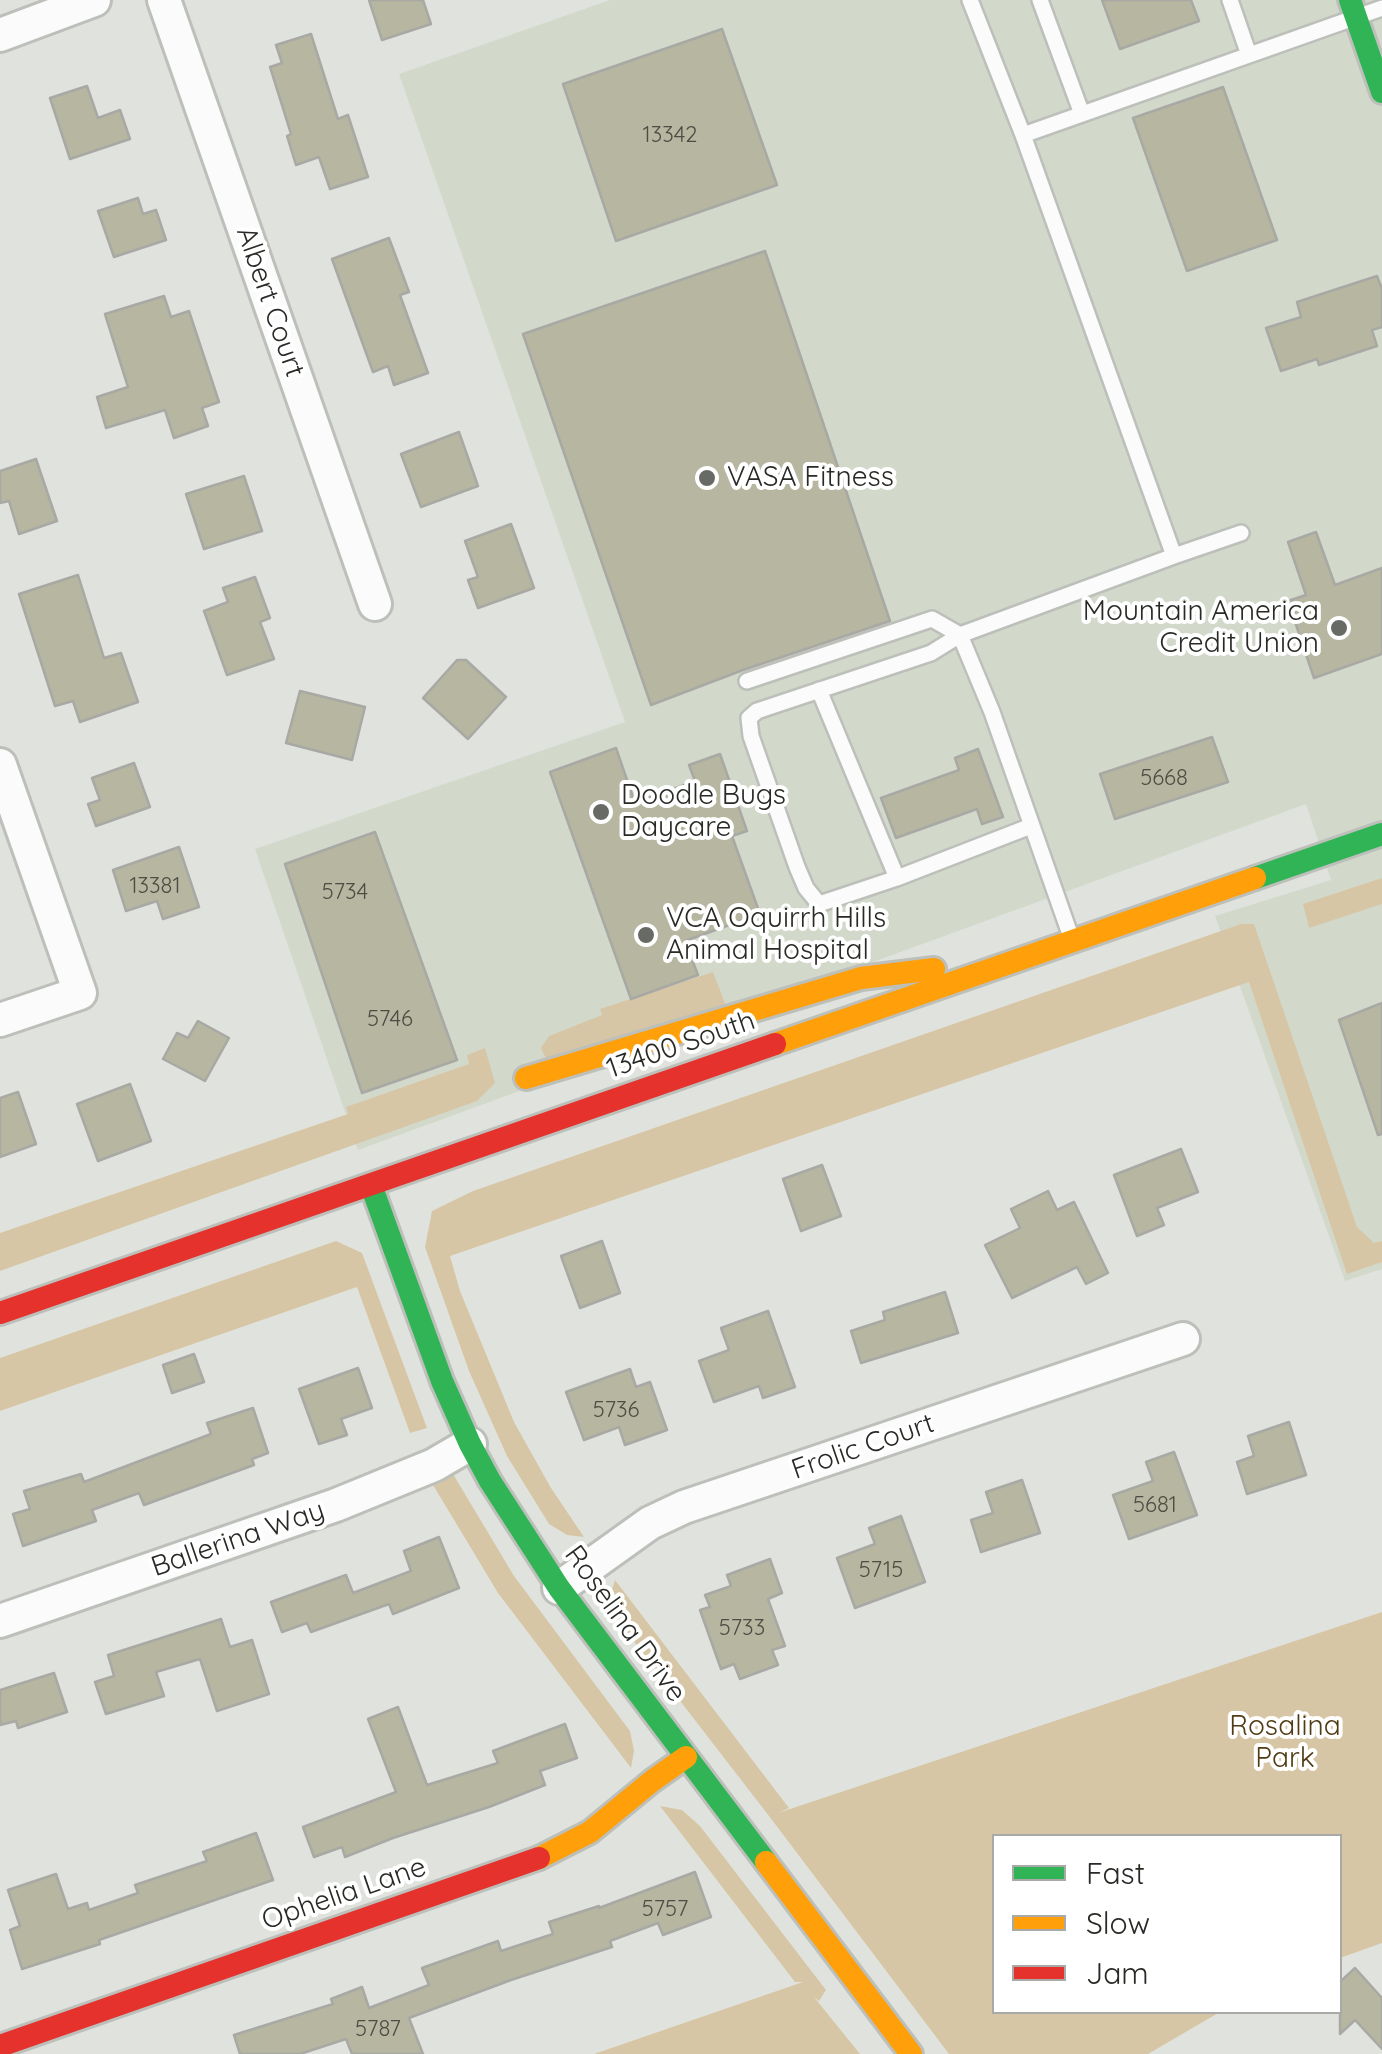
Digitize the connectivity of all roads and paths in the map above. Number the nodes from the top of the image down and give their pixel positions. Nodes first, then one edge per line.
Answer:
1 (94, 0) edge
2 (164, 0) edge
3 (970, 0) edge
4 (1040, 0) edge
5 (1230, 0) edge
6 (1382, 8) edge
7 (1353, 9) edge
8 (0, 34) edge
9 (1249, 55) junction
10 (1382, 92) edge
11 (1082, 114) junction
12 (1023, 135) junction
13 (1241, 533) dead end
14 (1174, 556) junction
15 (375, 604) dead end
16 (960, 635) junction
17 (747, 681) dead end
18 (818, 690) junction
19 (0, 765) edge
20 (1032, 826) junction
21 (1382, 834) edge
22 (897, 878) junction
23 (1073, 941) junction
24 (1020, 959) junction
25 (0, 1020) edge
26 (526, 1078) dead end
27 (371, 1184) junction
28 (0, 1313) edge
29 (1183, 1338) dead end
30 (470, 1444) junction
31 (559, 1588) junction
32 (0, 1621) edge
33 (686, 1757) junction
34 (0, 2046) edge
35 (911, 2054) edge

1 - 8 street
2 - 15 street, Albert Court
3 - 12 lane
4 - 11 lane
5 - 9 lane
6 - 7 lane
7 - 9 lane
7 - 10 main road
9 - 11 lane
11 - 12 lane
12 - 14 lane
13 - 14 lane
14 - 16 lane
16 - 17 lane
16 - 18 lane
16 - 20 lane
18 - 22 lane
18 - 22 lane
19 - 25 street
20 - 22 lane
20 - 23 lane
21 - 23 main road, 13400 South
23 - 24 main road, 13400 South
24 - 26 main road
24 - 27 main road, 13400 South
27 - 28 main road, 13400 South
27 - 30 main road, Roselina Drive
29 - 31 street, Frolic Court
30 - 31 main road, Roselina Drive
30 - 32 street, Ballerina Way
31 - 33 main road, Roselina Drive
33 - 34 main road, Ophelia Lane
33 - 35 main road, Roselina Drive

